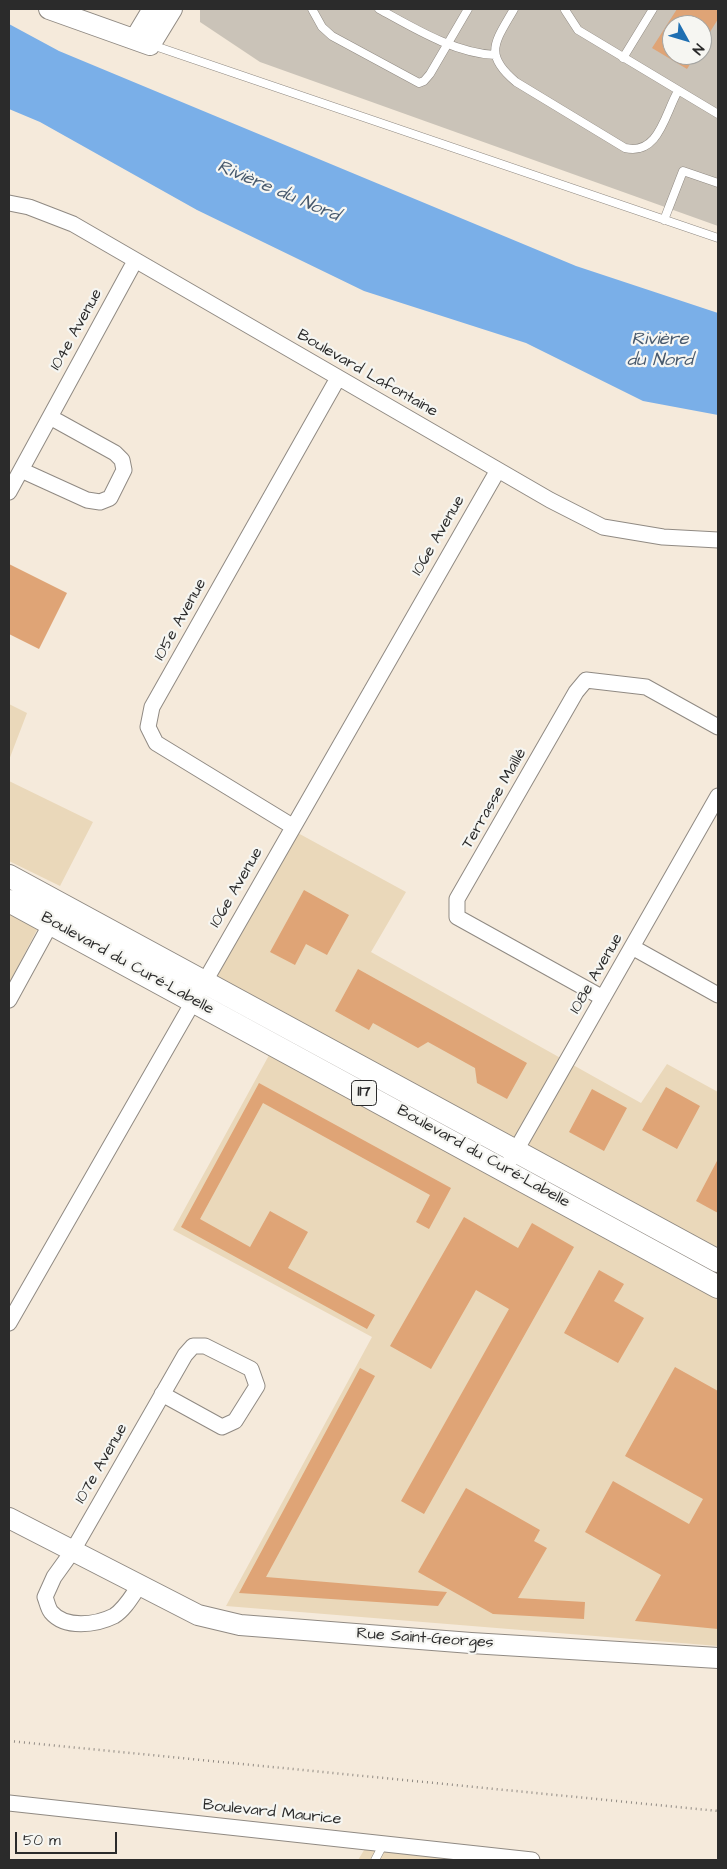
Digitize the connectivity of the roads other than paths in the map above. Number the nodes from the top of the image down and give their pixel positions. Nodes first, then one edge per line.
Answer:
1 (49, 9) edge
2 (153, 9) edge
3 (172, 9) edge
4 (312, 9) edge
5 (379, 9) edge
6 (468, 9) edge
7 (514, 9) edge
8 (564, 9) edge
9 (653, 9) edge
10 (80, 14) edge
11 (143, 42) junction
12 (447, 42) junction
13 (495, 55) junction
14 (623, 58) junction
15 (678, 91) junction
16 (717, 112) edge
17 (718, 182) edge
18 (9, 203) edge
19 (664, 220) junction
20 (718, 238) edge
21 (135, 261) junction
22 (338, 378) junction
23 (50, 417) junction
24 (21, 470) junction
25 (498, 470) junction
26 (9, 492) edge
27 (718, 540) edge
28 (718, 727) edge
29 (718, 796) edge
30 (292, 826) junction
31 (9, 876) edge
32 (9, 901) edge
33 (62, 903) junction
34 (51, 923) junction
35 (632, 947) junction
36 (205, 980) junction
37 (718, 996) edge
38 (603, 998) junction
39 (9, 1000) edge
40 (193, 1001) junction
41 (511, 1160) junction
42 (718, 1261) edge
43 (718, 1287) edge
44 (9, 1323) edge
45 (162, 1394) junction
46 (9, 1518) edge
47 (72, 1552) junction
48 (139, 1586) junction
49 (718, 1658) edge
50 (9, 1803) edge
51 (384, 1844) junction
52 (376, 1860) edge
53 (532, 1860) edge

1 - 10 street
2 - 11 street
3 - 11 street
4 - 12 lane
5 - 12 lane
6 - 12 lane
7 - 13 lane
8 - 14 lane
9 - 14 lane
10 - 11 street
11 - 19 lane
12 - 13 lane
13 - 15 lane
14 - 15 lane
15 - 16 lane
17 - 19 lane
18 - 21 street, Boulevard Lafontaine
19 - 20 lane
21 - 22 street, Boulevard Lafontaine
21 - 23 street, 104e Avenue
22 - 25 street, Boulevard Lafontaine
22 - 30 street, 105e Avenue
23 - 24 street, 104e Avenue
23 - 24 street
24 - 26 street, 104e Avenue
25 - 27 street, Boulevard Lafontaine
25 - 30 street, 106e Avenue
28 - 38 street, Terrasse Maillé
29 - 35 street, 108e Avenue
30 - 36 street, 106e Avenue
31 - 33 main road, Boulevard du Curé-Labelle / 117
32 - 34 main road, Boulevard du Curé-Labelle / 117
33 - 34 street
33 - 36 main road, Boulevard du Curé-Labelle / 117
34 - 39 street
34 - 40 main road, Boulevard du Curé-Labelle / 117
35 - 37 street
35 - 38 street, 108e Avenue
36 - 40 street, 106e Avenue
36 - 41 main road, Boulevard du Curé-Labelle / 117
38 - 41 street, 108e Avenue
40 - 41 main road, Boulevard du Curé-Labelle / 117
40 - 44 street, 106e Avenue
41 - 42 main road, Boulevard du Curé-Labelle / 117
41 - 43 main road, Boulevard du Curé-Labelle / 117
45 - 45 street, 107e Avenue
45 - 47 street, 107e Avenue
46 - 47 street, Rue Saint-Georges
47 - 48 street, Rue Saint-Georges
47 - 48 street
48 - 49 street, Rue Saint-Georges
50 - 51 street, Boulevard Maurice
51 - 52 lane
51 - 53 street, Boulevard Maurice

